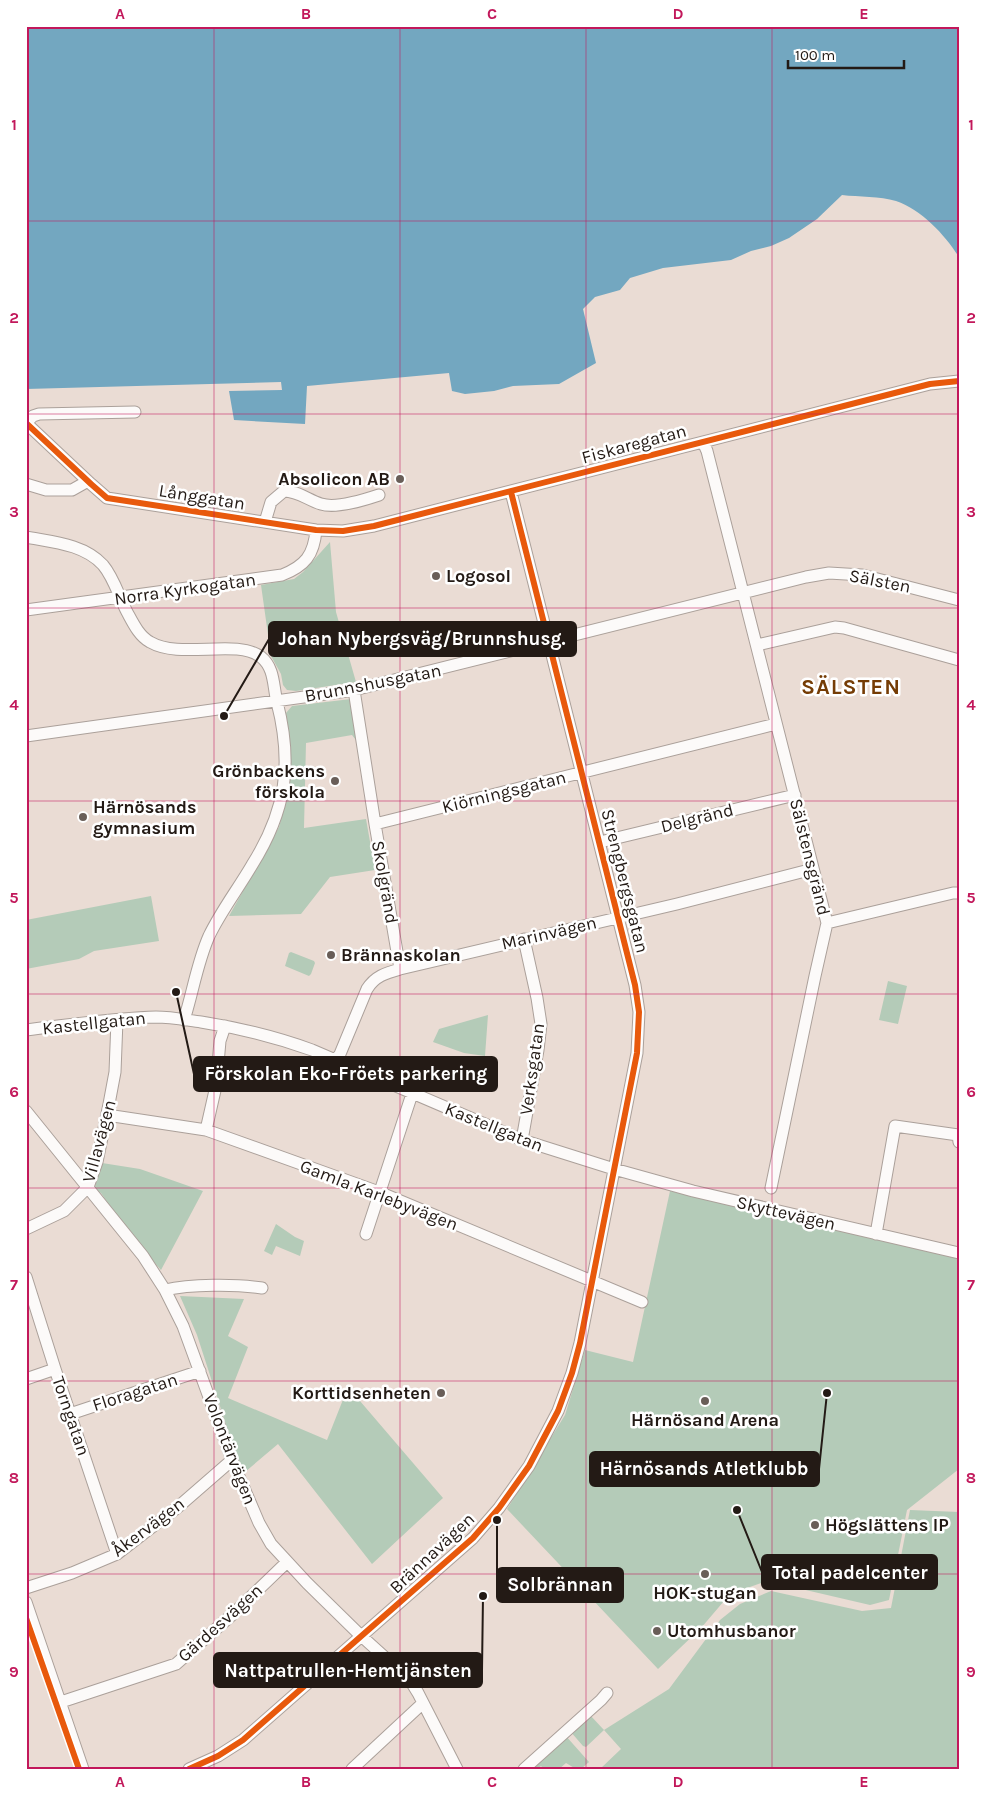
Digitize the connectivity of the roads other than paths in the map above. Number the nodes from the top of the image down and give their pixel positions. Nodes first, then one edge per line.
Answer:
1 (959, 381) edge
2 (135, 412) dead end
3 (26, 423) edge
4 (703, 442) junction
5 (88, 481) junction
6 (26, 484) edge
7 (511, 492) junction
8 (379, 495) dead end
9 (265, 522) junction
10 (316, 530) junction
11 (26, 537) edge
12 (743, 594) junction
13 (120, 598) junction
14 (959, 600) edge
15 (26, 610) edge
16 (548, 642) junction
17 (757, 645) junction
18 (959, 660) edge
19 (354, 690) junction
20 (277, 701) junction
21 (776, 724) junction
22 (26, 736) edge
23 (583, 772) junction
24 (795, 795) junction
25 (376, 824) junction
26 (600, 842) junction
27 (813, 869) junction
28 (959, 893) edge
29 (618, 917) junction
30 (827, 923) junction
31 (524, 939) junction
32 (400, 969) junction
33 (117, 1020) junction
34 (184, 1020) junction
35 (225, 1026) junction
36 (26, 1030) edge
37 (335, 1061) junction
38 (412, 1094) junction
39 (27, 1115) edge
40 (107, 1115) junction
41 (206, 1130) junction
42 (959, 1134) edge
43 (522, 1140) junction
44 (959, 1142) edge
45 (614, 1169) junction
46 (88, 1187) junction
47 (771, 1188) dead end
48 (379, 1192) junction
49 (26, 1229) edge
50 (366, 1234) dead end
51 (876, 1234) junction
52 (959, 1253) edge
53 (26, 1277) edge
54 (593, 1282) junction
55 (262, 1288) dead end
56 (165, 1290) junction
57 (642, 1302) dead end
58 (55, 1369) junction
59 (200, 1371) junction
60 (26, 1379) edge
61 (70, 1414) junction
62 (232, 1460) junction
63 (117, 1554) junction
64 (287, 1562) junction
65 (26, 1588) edge
66 (26, 1602) edge
67 (362, 1637) junction
68 (606, 1693) dead end
69 (61, 1702) junction
70 (423, 1702) junction
71 (360, 1766) edge
72 (83, 1769) edge
73 (188, 1769) edge
74 (457, 1769) edge
75 (524, 1769) edge

1 - 4 street, Fiskaregatan
2 - 3 street
3 - 5 street, Långgatan
4 - 7 street, Fiskaregatan
4 - 12 street, Sälstensgränd
5 - 6 street
5 - 9 street, Långgatan
7 - 10 street, Fiskaregatan
7 - 16 street, Strengbergsgatan
8 - 9 street
9 - 10 street, Långgatan
10 - 13 street, Norra Kyrkogatan
11 - 13 street
12 - 14 street, Sälsten
12 - 16 street, Brunnshusgatan
12 - 17 street, Sälstensgränd
13 - 15 street, Norra Kyrkogatan
13 - 20 street
16 - 19 street, Brunnshusgatan
16 - 23 street, Strengbergsgatan
17 - 18 street
17 - 21 street, Sälstensgränd
19 - 20 street, Brunnshusgatan
19 - 25 street, Skolgränd
20 - 22 street, Brunnshusgatan
20 - 34 street
21 - 23 street, Kiörningsgatan
21 - 24 street, Sälstensgränd
23 - 25 street, Kiörningsgatan
23 - 26 street, Strengbergsgatan
24 - 26 street, Delgränd
24 - 27 street, Sälstensgränd
25 - 32 street, Skolgränd
26 - 29 street, Strengbergsgatan
27 - 29 street, Marinvägen
27 - 30 street, Sälstensgränd
28 - 30 street
29 - 31 street, Marinvägen
29 - 45 street, Strengbergsgatan
30 - 47 street, Sälstensgränd
31 - 32 street, Marinvägen
31 - 43 street, Verksgatan
32 - 37 street, Marinvägen
33 - 34 street, Kastellgatan
33 - 36 street, Kastellgatan
33 - 40 street, Villavägen
34 - 35 street, Kastellgatan
35 - 37 street, Kastellgatan
35 - 41 street
37 - 38 street, Kastellgatan
38 - 43 street, Kastellgatan
38 - 48 street
39 - 46 street, Volontärvägen
40 - 41 street, Gamla Karlebyvägen
40 - 46 street, Villavägen
41 - 48 street, Gamla Karlebyvägen
42 - 44 street
42 - 51 street
43 - 45 street, Kastellgatan
45 - 51 street, Skyttevägen
45 - 54 street, Strengbergsgatan
46 - 49 street, Villavägen
46 - 56 street, Volontärvägen
48 - 50 street
48 - 54 street, Gamla Karlebyvägen
51 - 52 street, Skyttevägen
53 - 58 street, Torngatan
54 - 57 street, Gamla Karlebyvägen
54 - 67 street, Brännavägen
55 - 56 street
56 - 59 street, Volontärvägen
58 - 60 street
58 - 61 street, Torngatan
59 - 61 street, Floragatan
59 - 62 street, Volontärvägen
61 - 63 street, Torngatan
62 - 63 street, Åkervägen
62 - 64 street, Volontärvägen
63 - 65 street, Åkervägen
64 - 67 street, Volontärvägen
64 - 69 street, Gärdesvägen
66 - 69 street
67 - 70 street, Volontärvägen
67 - 73 street, Brännavägen
68 - 75 street
69 - 72 street
70 - 71 street
70 - 74 street, Volontärvägen

